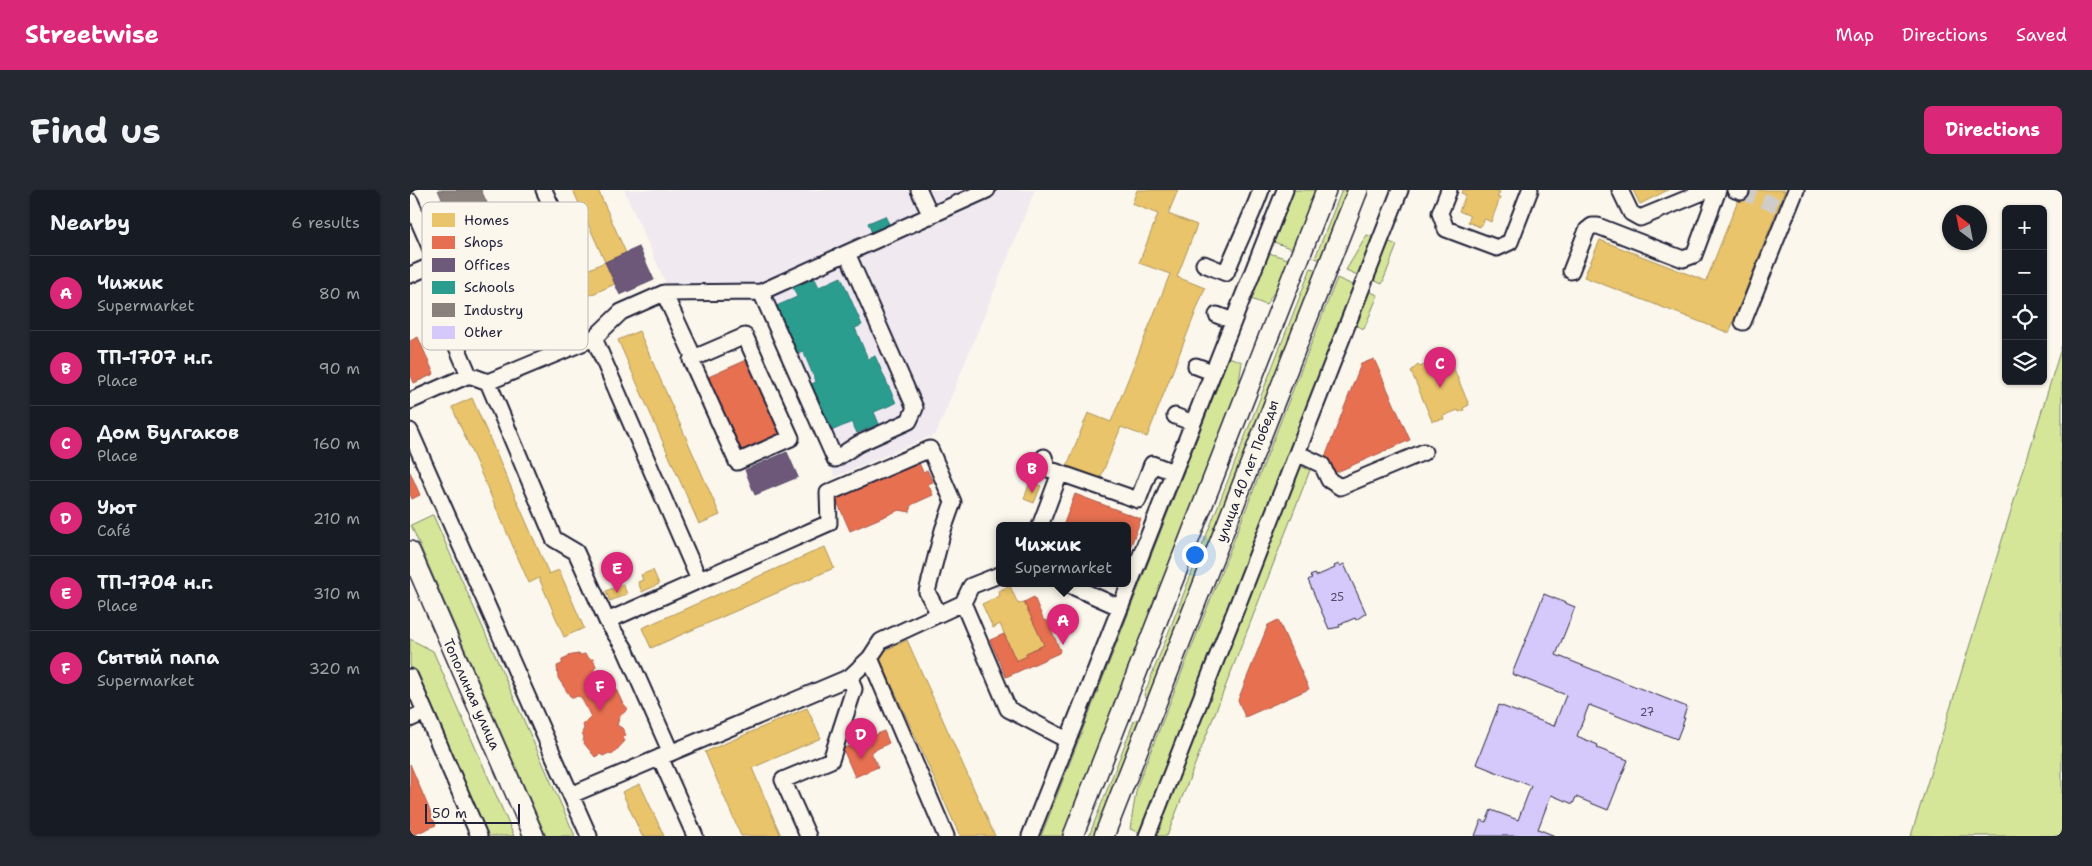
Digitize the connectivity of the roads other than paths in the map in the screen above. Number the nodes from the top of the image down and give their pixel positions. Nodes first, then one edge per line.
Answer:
1 (544, 190) edge
2 (919, 190) edge
3 (987, 190) edge
4 (1261, 190) edge
5 (1284, 190) edge
6 (1326, 190) edge
7 (1358, 190) edge
8 (1400, 190) edge
9 (1449, 190) edge
10 (1530, 190) edge
11 (1620, 190) edge
12 (1708, 190) edge
13 (1718, 190) edge
14 (1796, 190) edge
15 (410, 201) edge
16 (549, 202) edge
17 (931, 216) junction
18 (422, 228) edge
19 (847, 253) junction
20 (1204, 264) dead end
21 (422, 270) edge
22 (1571, 271) dead end
23 (410, 276) edge
24 (761, 292) junction
25 (664, 293) junction
26 (1216, 315) dead end
27 (1233, 321) junction
28 (1743, 322) dead end
29 (594, 338) junction
30 (588, 340) edge
31 (458, 350) edge
32 (565, 350) edge
33 (694, 358) junction
34 (1196, 366) dead end
35 (1212, 372) junction
36 (469, 374) junction
37 (488, 382) junction
38 (410, 401) edge
39 (1174, 416) dead end
40 (1192, 423) junction
41 (410, 431) edge
42 (1424, 452) dead end
43 (1297, 453) junction
44 (1044, 457) dead end
45 (1173, 472) junction
46 (1060, 473) junction
47 (1042, 522) edge
48 (410, 552) edge
49 (996, 576) edge
50 (1131, 577) edge
51 (699, 580) junction
52 (1074, 587) edge
53 (1127, 587) edge
54 (963, 603) junction
55 (1119, 607) junction
56 (939, 614) junction
57 (607, 621) junction
58 (870, 658) junction
59 (410, 677) edge
60 (850, 677) junction
61 (1127, 699) junction
62 (1154, 709) junction
63 (425, 712) junction
64 (410, 719) edge
65 (1068, 740) junction
66 (666, 755) junction
67 (571, 795) junction
68 (473, 834) edge
69 (534, 836) edge
70 (589, 836) edge
71 (695, 836) edge
72 (808, 836) edge
73 (946, 836) edge
74 (1030, 836) edge
75 (1073, 836) edge
76 (1104, 836) edge
77 (1147, 836) edge

1 - 16 street
2 - 17 street
3 - 17 street
4 - 20 street
5 - 27 street
6 - 61 main road, улица 40 лет Победы
7 - 62 main road, улица 40 лет Победы
8 - 43 street
9 - 10 street
11 - 12 street
13 - 22 street
14 - 28 street
15 - 18 street
17 - 19 street
19 - 24 street
19 - 24 street
21 - 23 street
24 - 25 street
25 - 29 street
25 - 33 street
26 - 27 street
27 - 35 street
29 - 30 street
29 - 51 street
31 - 36 street
32 - 37 street
33 - 33 street
34 - 35 street
35 - 40 street
36 - 37 street
36 - 38 street
37 - 57 street
39 - 40 street
40 - 45 street
41 - 67 street
42 - 43 street
43 - 77 street
44 - 46 street
45 - 46 street
45 - 50 street
46 - 47 street
48 - 69 main road, Тополиная улица
49 - 54 street
51 - 56 street
51 - 57 street
52 - 55 street
53 - 55 street
54 - 56 street
54 - 65 street
55 - 65 street
56 - 58 street
57 - 66 street
58 - 60 street
58 - 73 street
59 - 63 street
60 - 66 street
60 - 72 street
61 - 62 main road
61 - 75 main road, улица 40 лет Победы
62 - 76 main road, улица 40 лет Победы
63 - 64 street
63 - 68 street
65 - 74 street
66 - 67 street
66 - 71 street
67 - 70 street

